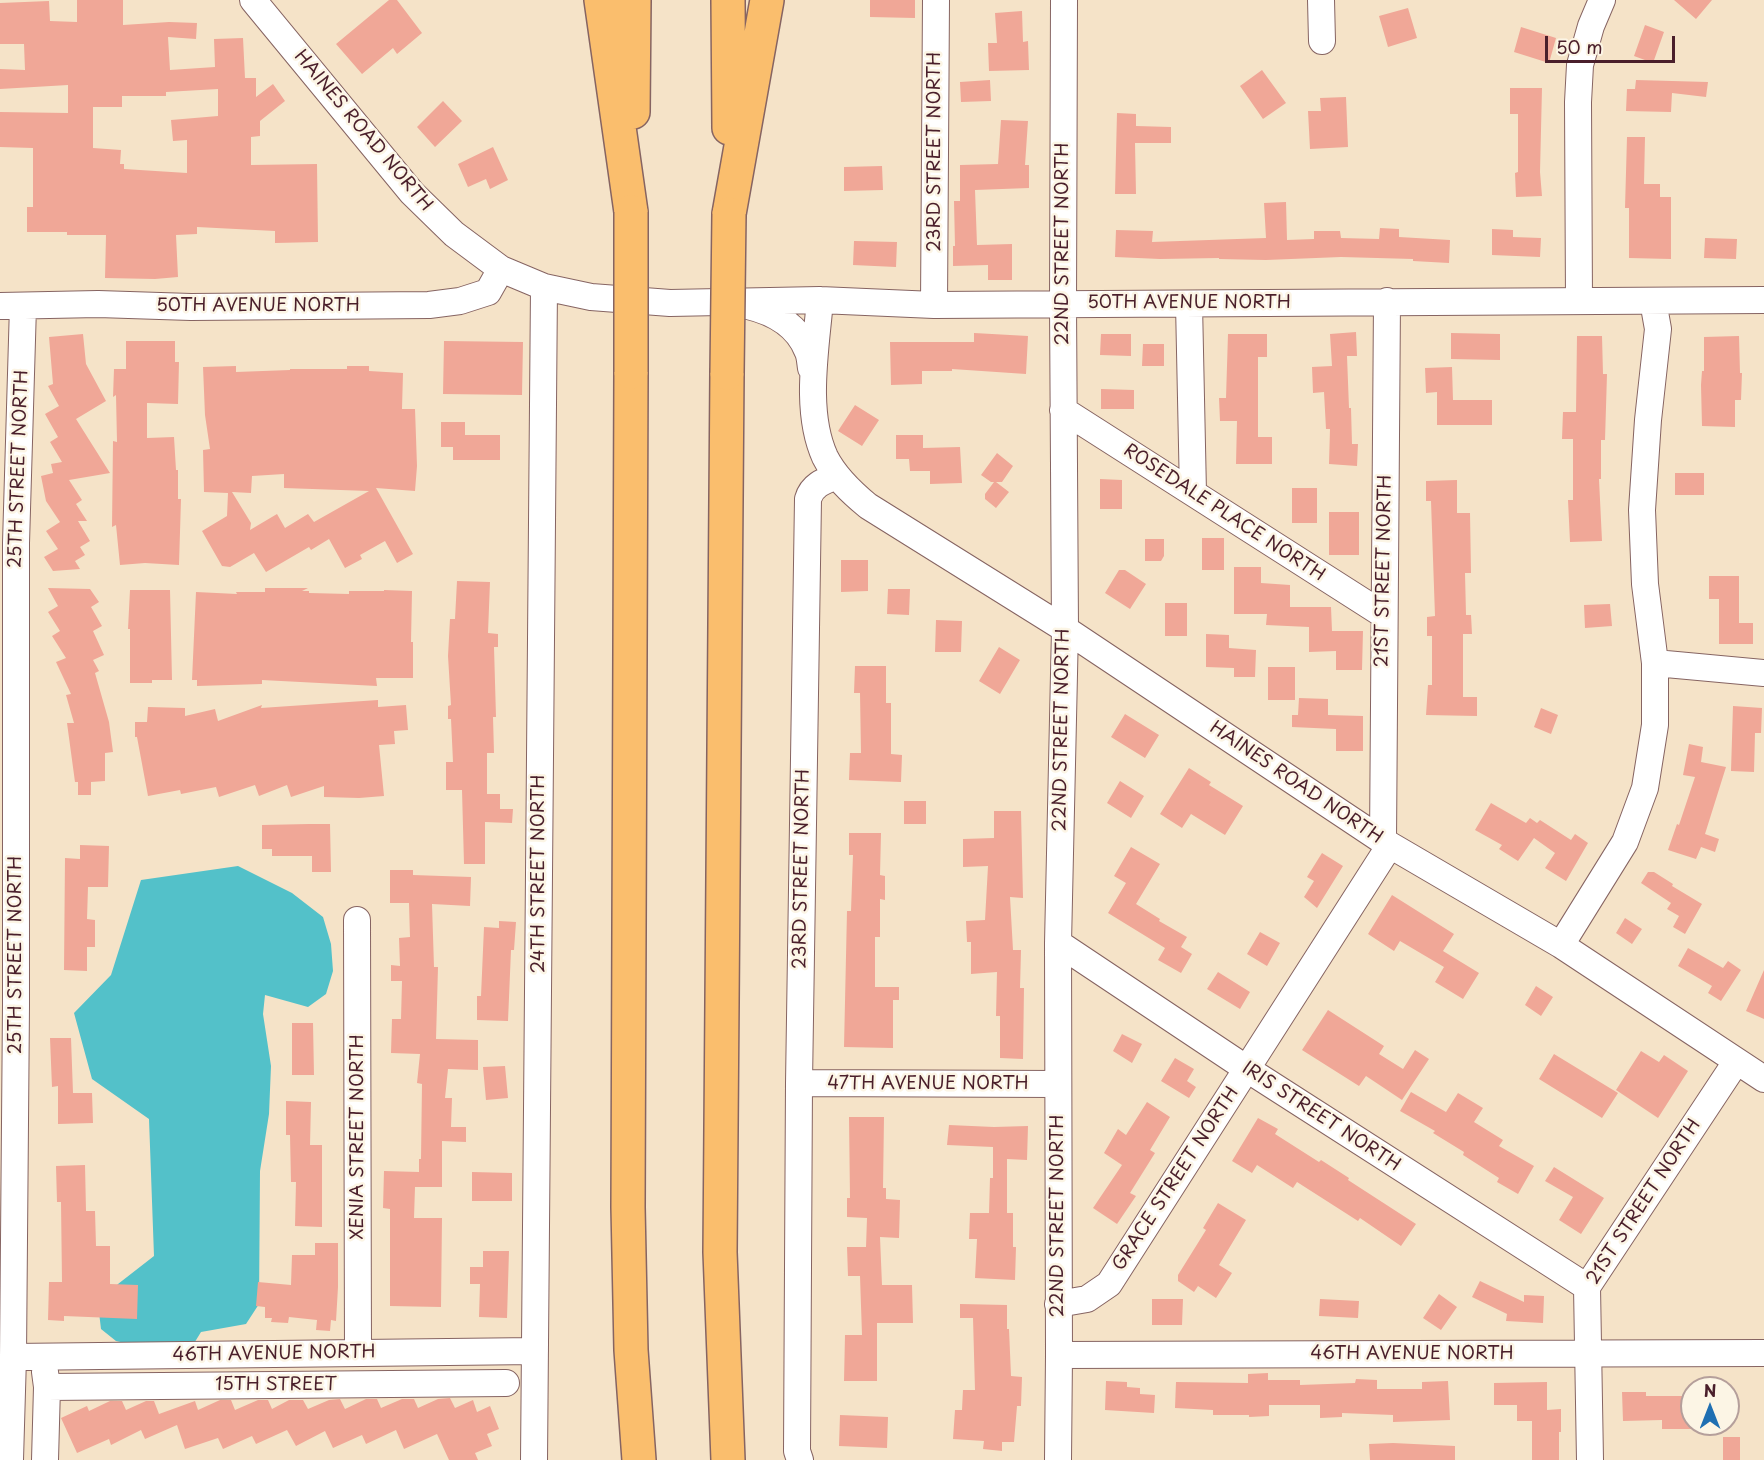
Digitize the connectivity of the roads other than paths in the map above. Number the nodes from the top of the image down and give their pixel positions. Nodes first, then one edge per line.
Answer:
1 (253, 0) edge
2 (601, 0) edge
3 (634, 0) edge
4 (728, 0) edge
5 (767, 0) edge
6 (936, 0) edge
7 (1064, 0) edge
8 (1322, 0) edge
9 (1602, 0) edge
10 (1322, 41) dead end
11 (631, 212) junction
12 (729, 214) junction
13 (501, 269) junction
14 (544, 287) junction
15 (820, 300) junction
16 (1764, 300) edge
17 (1387, 301) junction
18 (1579, 301) junction
19 (1653, 301) junction
20 (730, 302) junction
21 (1063, 304) junction
22 (1189, 304) junction
23 (934, 305) junction
24 (12, 306) edge
25 (814, 379) junction
26 (1064, 410) junction
27 (837, 476) junction
28 (1193, 493) junction
29 (8, 543) edge
30 (1384, 615) junction
31 (1065, 629) junction
32 (1655, 663) junction
33 (1764, 673) edge
34 (8, 776) edge
35 (1386, 843) junction
36 (357, 920) dead end
37 (1058, 943) junction
38 (1561, 945) junction
39 (8, 1005) edge
40 (1736, 1062) junction
41 (1247, 1069) junction
42 (1764, 1079) edge
43 (799, 1083) junction
44 (1057, 1084) junction
45 (7, 1241) edge
46 (1587, 1287) junction
47 (1058, 1304) junction
48 (535, 1351) junction
49 (358, 1353) junction
50 (1589, 1353) junction
51 (1764, 1353) edge
52 (1059, 1355) junction
53 (14, 1357) junction
54 (45, 1357) junction
55 (506, 1383) dead end
56 (47, 1387) junction
57 (10, 1460) edge
58 (45, 1460) edge
59 (534, 1460) edge
60 (639, 1460) edge
61 (728, 1460) edge
62 (800, 1460) edge
63 (1058, 1460) edge
64 (1590, 1460) edge

1 - 13 street, HAINES ROAD NORTH
2 - 11 highway
3 - 11 highway
4 - 12 highway
5 - 12 highway
6 - 23 street, 23RD STREET NORTH
7 - 21 street, 22ND STREET NORTH
8 - 10 street
9 - 18 street
11 - 60 highway, bridge
12 - 61 highway, bridge
13 - 14 street, HAINES ROAD NORTH
13 - 24 street, 50TH AVENUE NORTH
14 - 20 street, 50TH AVENUE NORTH
14 - 48 street, 24TH STREET NORTH
15 - 20 street, 50TH AVENUE NORTH
15 - 23 street, 50TH AVENUE NORTH
15 - 25 street
16 - 19 street, 50TH AVENUE NORTH
17 - 18 street, 50TH AVENUE NORTH
17 - 22 street, 50TH AVENUE NORTH
17 - 30 street, 21ST STREET NORTH
18 - 19 street, 50TH AVENUE NORTH
19 - 32 street
20 - 25 street
21 - 22 street, 50TH AVENUE NORTH
21 - 23 street, 50TH AVENUE NORTH
21 - 26 street, 22ND STREET NORTH
22 - 28 street
24 - 29 street, 25TH STREET NORTH
25 - 27 street
26 - 28 street, ROSEDALE PLACE NORTH
26 - 31 street, 22ND STREET NORTH
27 - 31 street, HAINES ROAD NORTH
27 - 43 street, 23RD STREET NORTH
28 - 30 street, ROSEDALE PLACE NORTH
29 - 34 street, 25TH STREET NORTH
30 - 35 street, 21ST STREET NORTH
31 - 35 street, HAINES ROAD NORTH
31 - 37 street, 22ND STREET NORTH
32 - 33 street
32 - 38 street
34 - 39 street, 25TH STREET NORTH
35 - 38 street, HAINES ROAD NORTH
35 - 41 street, GRACE STREET NORTH
36 - 49 street, XENIA STREET NORTH
37 - 41 street, IRIS STREET NORTH
37 - 44 street, 22ND STREET NORTH
38 - 40 street, HAINES ROAD NORTH
39 - 45 street, 25TH STREET NORTH
40 - 42 street, HAINES ROAD NORTH
40 - 46 street, 21ST STREET NORTH
41 - 46 street, IRIS STREET NORTH
41 - 47 street, GRACE STREET NORTH
43 - 44 street, 47TH AVENUE NORTH
43 - 62 street, 23RD STREET NORTH
44 - 47 street, 22ND STREET NORTH
45 - 53 street, 25TH STREET NORTH
46 - 50 street, 21ST STREET NORTH
47 - 52 street, 22ND STREET NORTH
48 - 49 street, 46TH AVENUE NORTH
48 - 59 street, 24TH STREET NORTH
49 - 54 street, 46TH AVENUE NORTH
50 - 51 street, 46TH AVENUE NORTH
50 - 52 street, 46TH AVENUE NORTH
50 - 64 street, 21ST STREET NORTH
52 - 63 street, 22ND STREET NORTH
53 - 54 street, 46TH AVENUE NORTH
53 - 57 street, 25TH STREET NORTH
54 - 56 street
55 - 56 street, 15TH STREET
56 - 58 street

